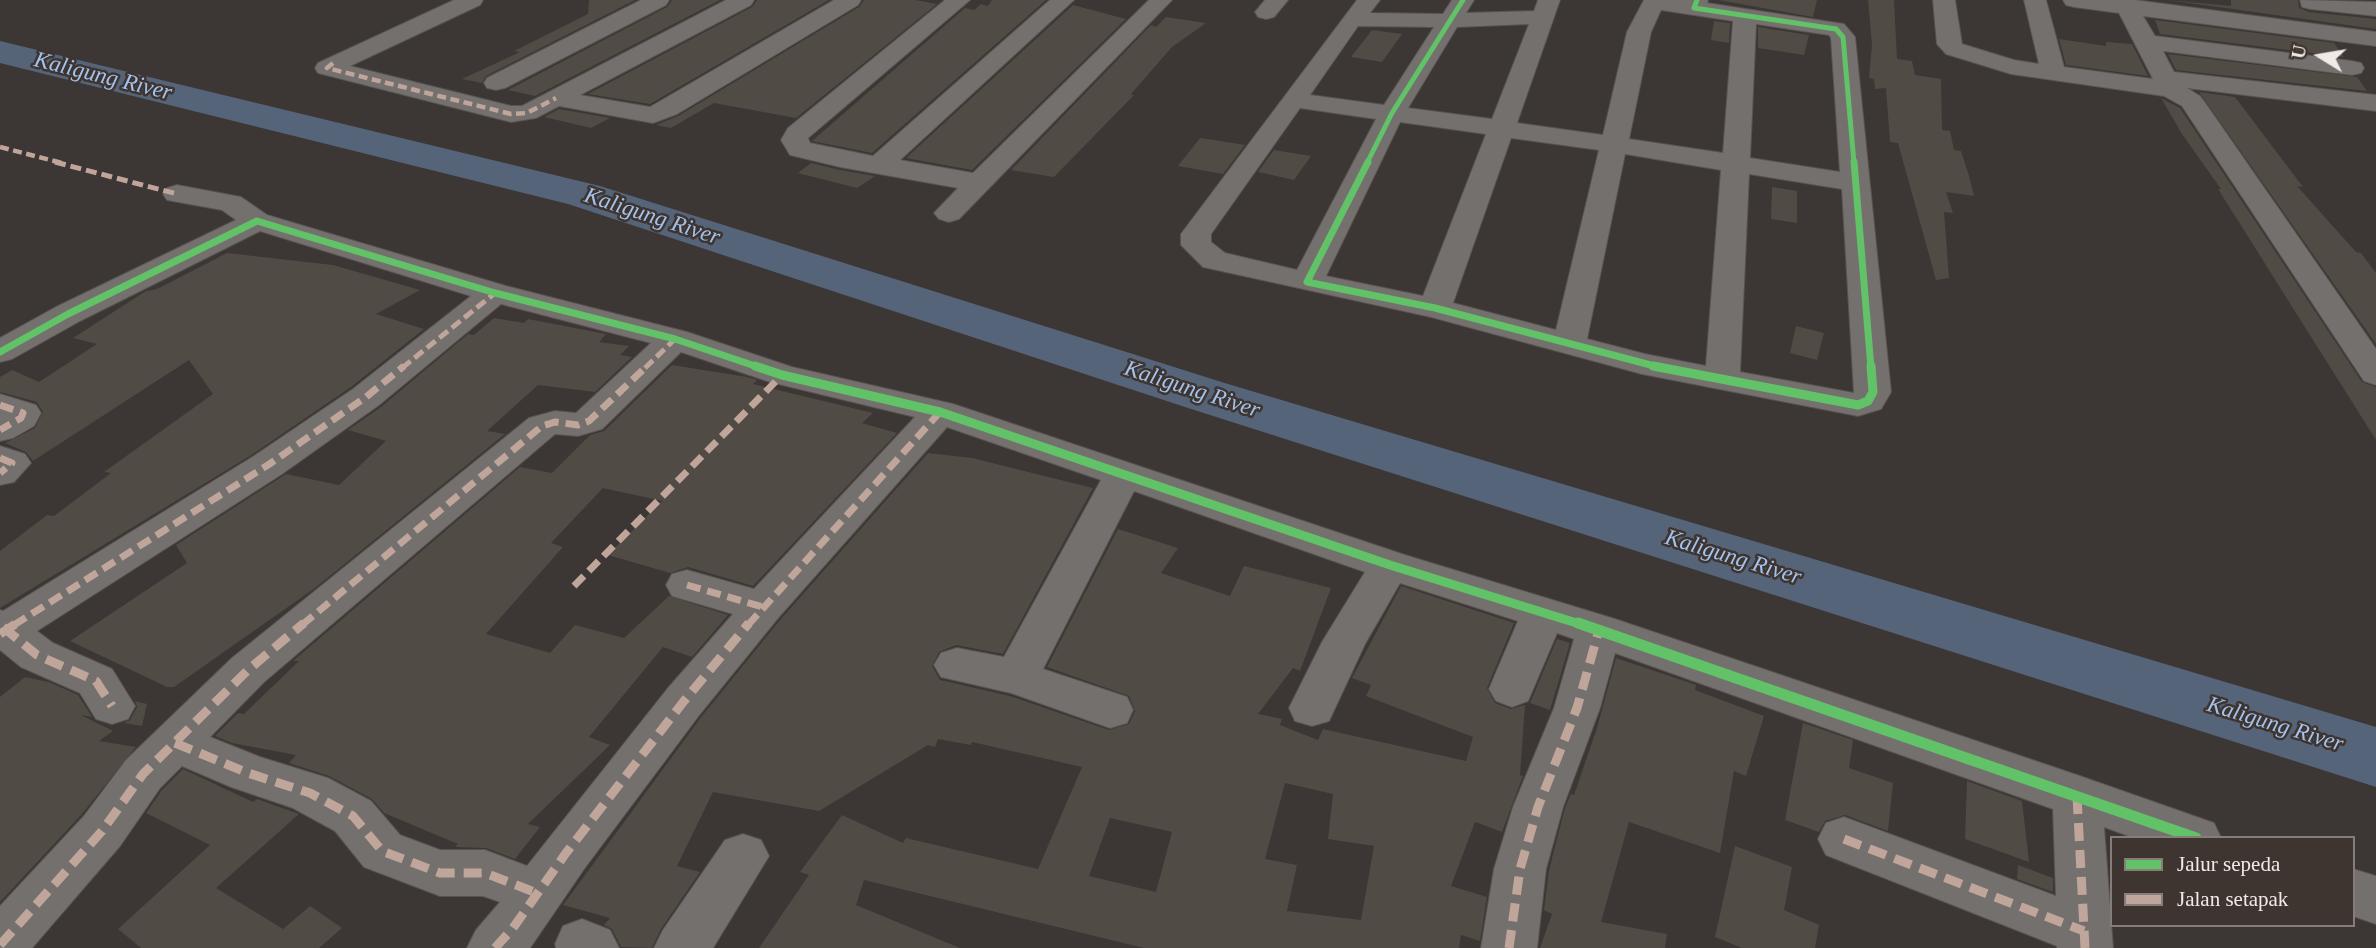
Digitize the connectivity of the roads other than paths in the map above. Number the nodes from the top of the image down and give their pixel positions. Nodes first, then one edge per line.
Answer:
1 (471, 0) edge
2 (658, 0) edge
3 (743, 0) edge
4 (850, 0) edge
5 (959, 0) edge
6 (1063, 0) edge
7 (1944, 0) edge
8 (2035, 0) edge
9 (2074, 0) edge
10 (2216, 0) edge
11 (1156, 1) edge
12 (1647, 1) edge
13 (2310, 1) edge
14 (2125, 3) edge
15 (1695, 4) edge
16 (1546, 8) edge
17 (1361, 9) edge
18 (2376, 9) edge
19 (1456, 10) edge
20 (1745, 16) junction
21 (2228, 21) junction
22 (2330, 33) junction
23 (2376, 39) edge
24 (2145, 43) junction
25 (2352, 68) junction
26 (2054, 74) junction
27 (496, 83) dead end
28 (2168, 83) junction
29 (556, 98) junction
30 (1294, 100) junction
31 (2376, 102) edge
32 (1392, 113) junction
33 (1501, 129) junction
34 (1612, 144) junction
35 (1735, 164) junction
36 (879, 165) junction
37 (979, 183) junction
38 (1856, 183) junction
39 (177, 194) dead end
40 (949, 213) dead end
41 (257, 221) junction
42 (1307, 282) junction
43 (495, 293) junction
44 (1435, 308) junction
45 (676, 339) junction
46 (1569, 345) junction
47 (0, 352) edge
48 (2376, 374) edge
49 (1722, 379) junction
50 (0, 405) edge
51 (940, 412) junction
52 (0, 430) edge
53 (0, 458) edge
54 (0, 473) edge
55 (1123, 475) junction
56 (1390, 565) junction
57 (687, 585) dead end
58 (763, 607) junction
59 (1543, 612) junction
60 (2, 630) edge
61 (1599, 630) junction
62 (957, 665) dead end
63 (1016, 677) junction
64 (1512, 689) dead end
65 (112, 706) dead end
66 (1312, 708) dead end
67 (1110, 710) dead end
68 (174, 743) junction
69 (2077, 796) junction
70 (2190, 836) edge
71 (1844, 839) dead end
72 (743, 856) dead end
73 (537, 893) junction
74 (2355, 893) edge
75 (2376, 900) edge
76 (2084, 940) edge
77 (0, 946) edge
78 (495, 948) edge
79 (682, 948) edge
80 (1509, 948) edge

1 - 29 street
2 - 27 street
3 - 29 street
4 - 29 street
5 - 36 street
6 - 36 street
7 - 26 street
8 - 26 street
9 - 14 street
10 - 21 street
11 - 37 street
12 - 15 street
12 - 34 street
13 - 18 street
13 - 22 street
14 - 21 street
14 - 24 street
15 - 20 street
16 - 19 street
16 - 33 street
17 - 19 street
17 - 30 street
19 - 32 street
20 - 35 street
20 - 38 street
21 - 22 street
22 - 23 street
22 - 25 street
24 - 25 street
24 - 28 street
25 - 31 street
26 - 28 street
28 - 31 street
28 - 48 street
30 - 32 street
30 - 42 street
32 - 33 street
32 - 42 street
33 - 34 street
33 - 44 street
34 - 35 street
34 - 46 street
35 - 38 street
35 - 49 street
36 - 37 street
37 - 40 street
38 - 49 street
39 - 41 street
41 - 43 street
41 - 47 street
42 - 44 street
43 - 45 street
43 - 60 street
44 - 46 street
45 - 51 street
45 - 68 street
46 - 49 street
50 - 52 street
51 - 55 street
51 - 58 street
53 - 54 street
55 - 56 street
55 - 63 street
56 - 59 street
56 - 66 street
57 - 58 street
58 - 73 street
59 - 61 street
59 - 64 street
60 - 65 street
61 - 69 street
61 - 80 street
62 - 63 street
63 - 67 street
68 - 73 street
68 - 77 street
69 - 70 street
69 - 76 street
71 - 76 street
72 - 79 street
73 - 78 street
74 - 75 street

